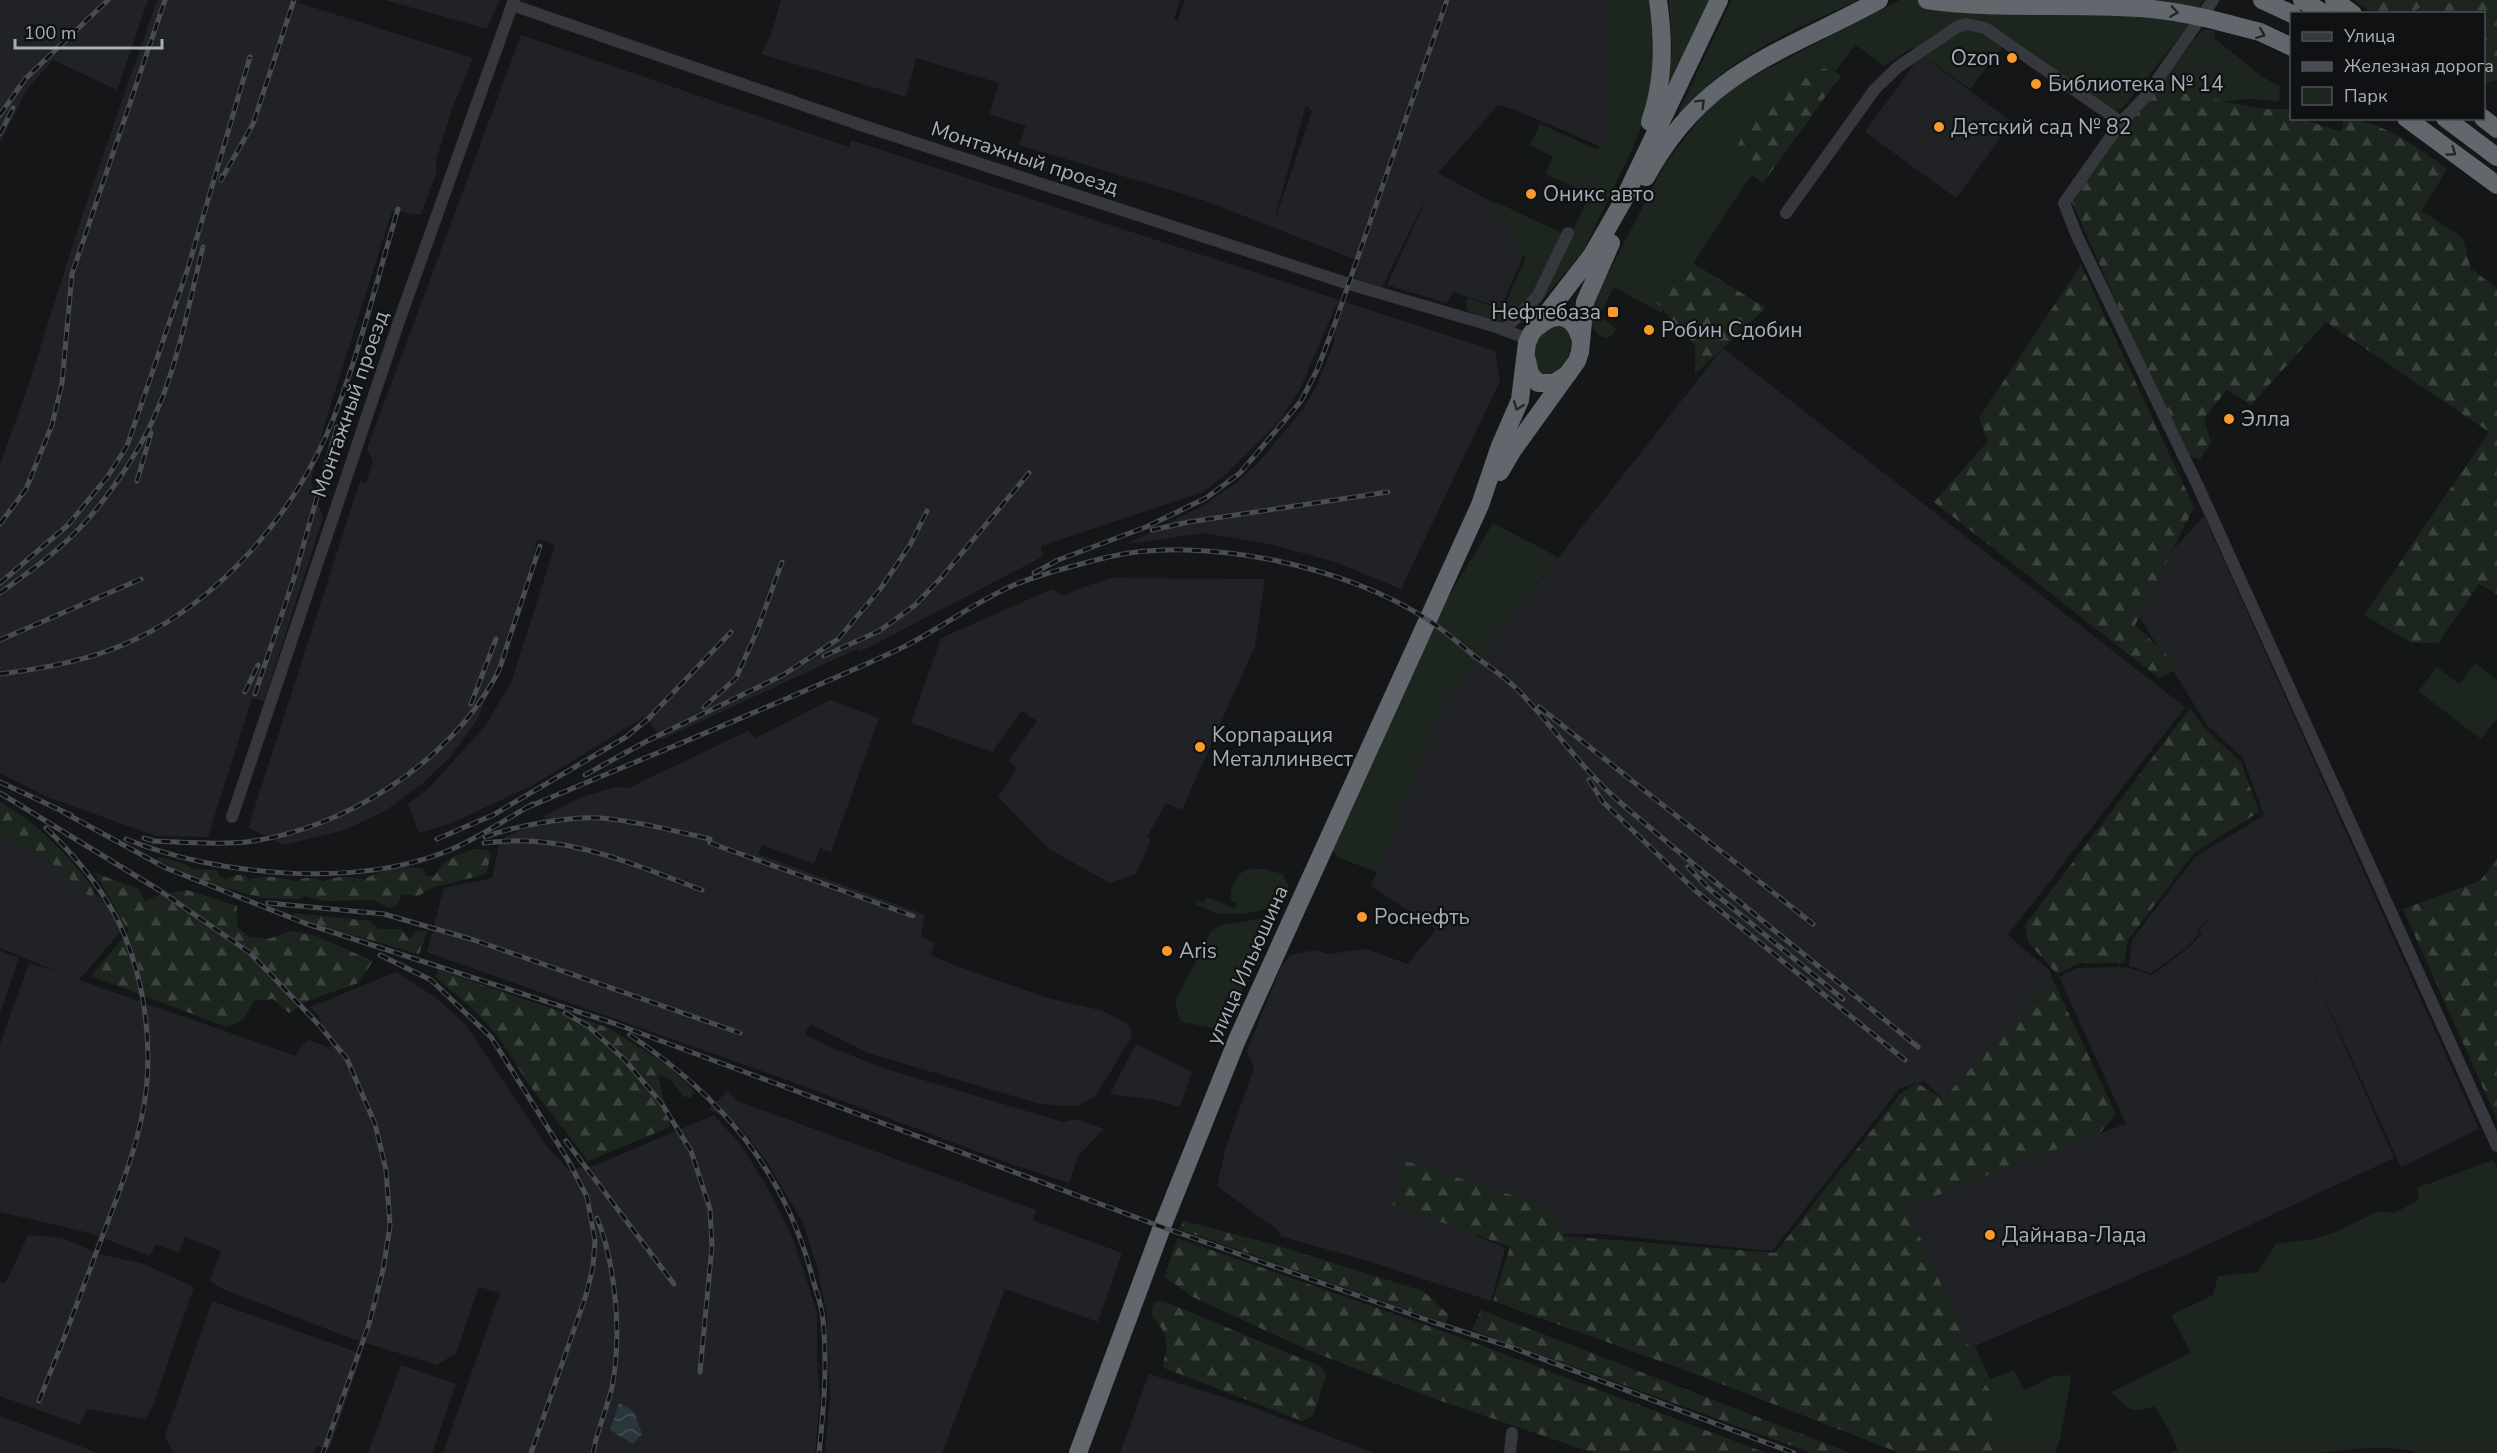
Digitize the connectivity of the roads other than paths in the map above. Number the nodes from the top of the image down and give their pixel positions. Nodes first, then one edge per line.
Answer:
1 (1658, 0) edge
2 (1719, 0) edge
3 (1726, 0) edge
4 (1880, 0) edge
5 (1927, 0) edge
6 (2262, 0) edge
7 (2274, 0) edge
8 (2302, 0) edge
9 (2334, 0) edge
10 (2210, 1) edge
11 (513, 3) edge
12 (2290, 12) edge
13 (2322, 12) edge
14 (2350, 12) edge
15 (2290, 13) edge
16 (2290, 46) edge
17 (2409, 120) edge
18 (2448, 120) edge
19 (2485, 120) edge
20 (2121, 122) junction
21 (2497, 129) edge
22 (2497, 157) edge
23 (2497, 185) edge
24 (1786, 213) dead end
25 (1568, 233) dead end
26 (1608, 237) junction
27 (1599, 254) junction
28 (1504, 330) junction
29 (1529, 340) junction
30 (1581, 340) junction
31 (1570, 372) junction
32 (1480, 505) junction
33 (232, 817) dead end
34 (2497, 1146) edge
35 (1512, 1433) dead end
36 (1078, 1453) edge
37 (1510, 1453) edge

1 - 26 highway
2 - 26 highway
3 - 26 highway
26 -> 4 highway
5 -> 16 highway, bridge
6 - 15 highway
7 - 12 highway
8 - 13 highway
9 - 14 highway
10 - 20 street
11 - 28 street, Монтажный проезд
11 - 33 street, Монтажный проезд
17 -> 23 highway
18 - 22 highway
19 - 21 highway
20 - 24 street
20 - 34 street
25 - 28 street
26 - 27 highway
27 - 29 highway
27 - 30 highway
28 - 29 street, Монтажный проезд
29 - 30 highway
29 - 31 highway
29 -> 32 highway
30 - 31 highway
31 - 32 highway
32 - 36 highway, улица Ильюшина
35 - 37 street

